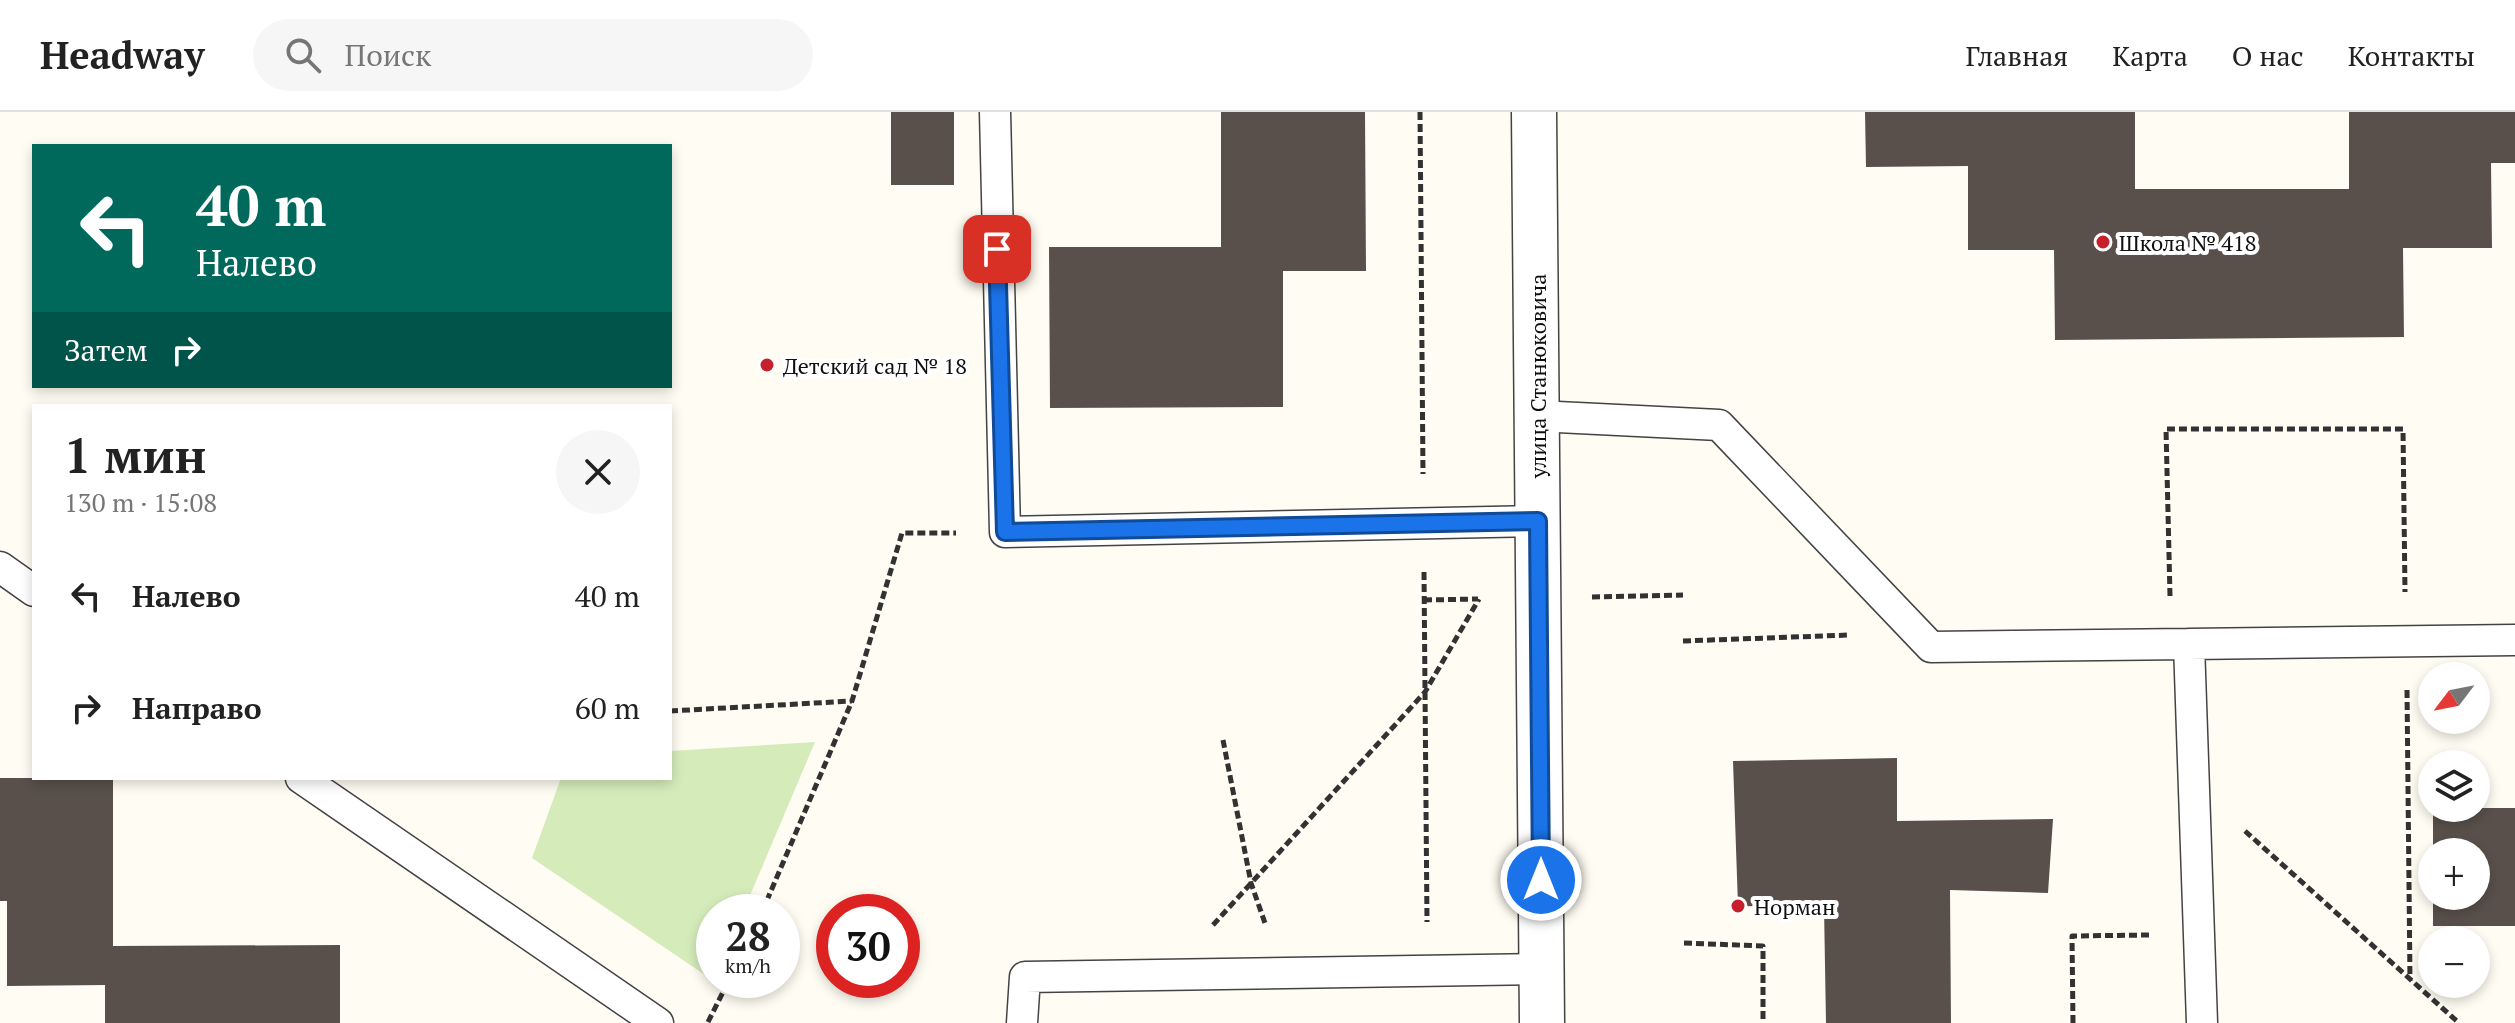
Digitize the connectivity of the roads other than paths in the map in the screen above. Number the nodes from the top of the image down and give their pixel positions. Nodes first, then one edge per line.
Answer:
1 (995, 112) edge
2 (1534, 112) edge
3 (1537, 416) junction
4 (1538, 521) junction
5 (0, 567) edge
6 (32, 590) edge
7 (2515, 640) edge
8 (2189, 644) junction
9 (304, 780) edge
10 (1542, 969) junction
11 (658, 1023) edge
12 (1022, 1023) edge
13 (1542, 1023) edge
14 (2202, 1023) edge

1 - 4 lane
2 - 3 street, улица Станюковича
3 - 4 street, улица Станюковича
3 - 8 lane
4 - 10 street, улица Станюковича
5 - 6 lane
7 - 8 lane
8 - 14 lane
9 - 11 lane
10 - 12 lane
10 - 13 street, улица Станюковича

